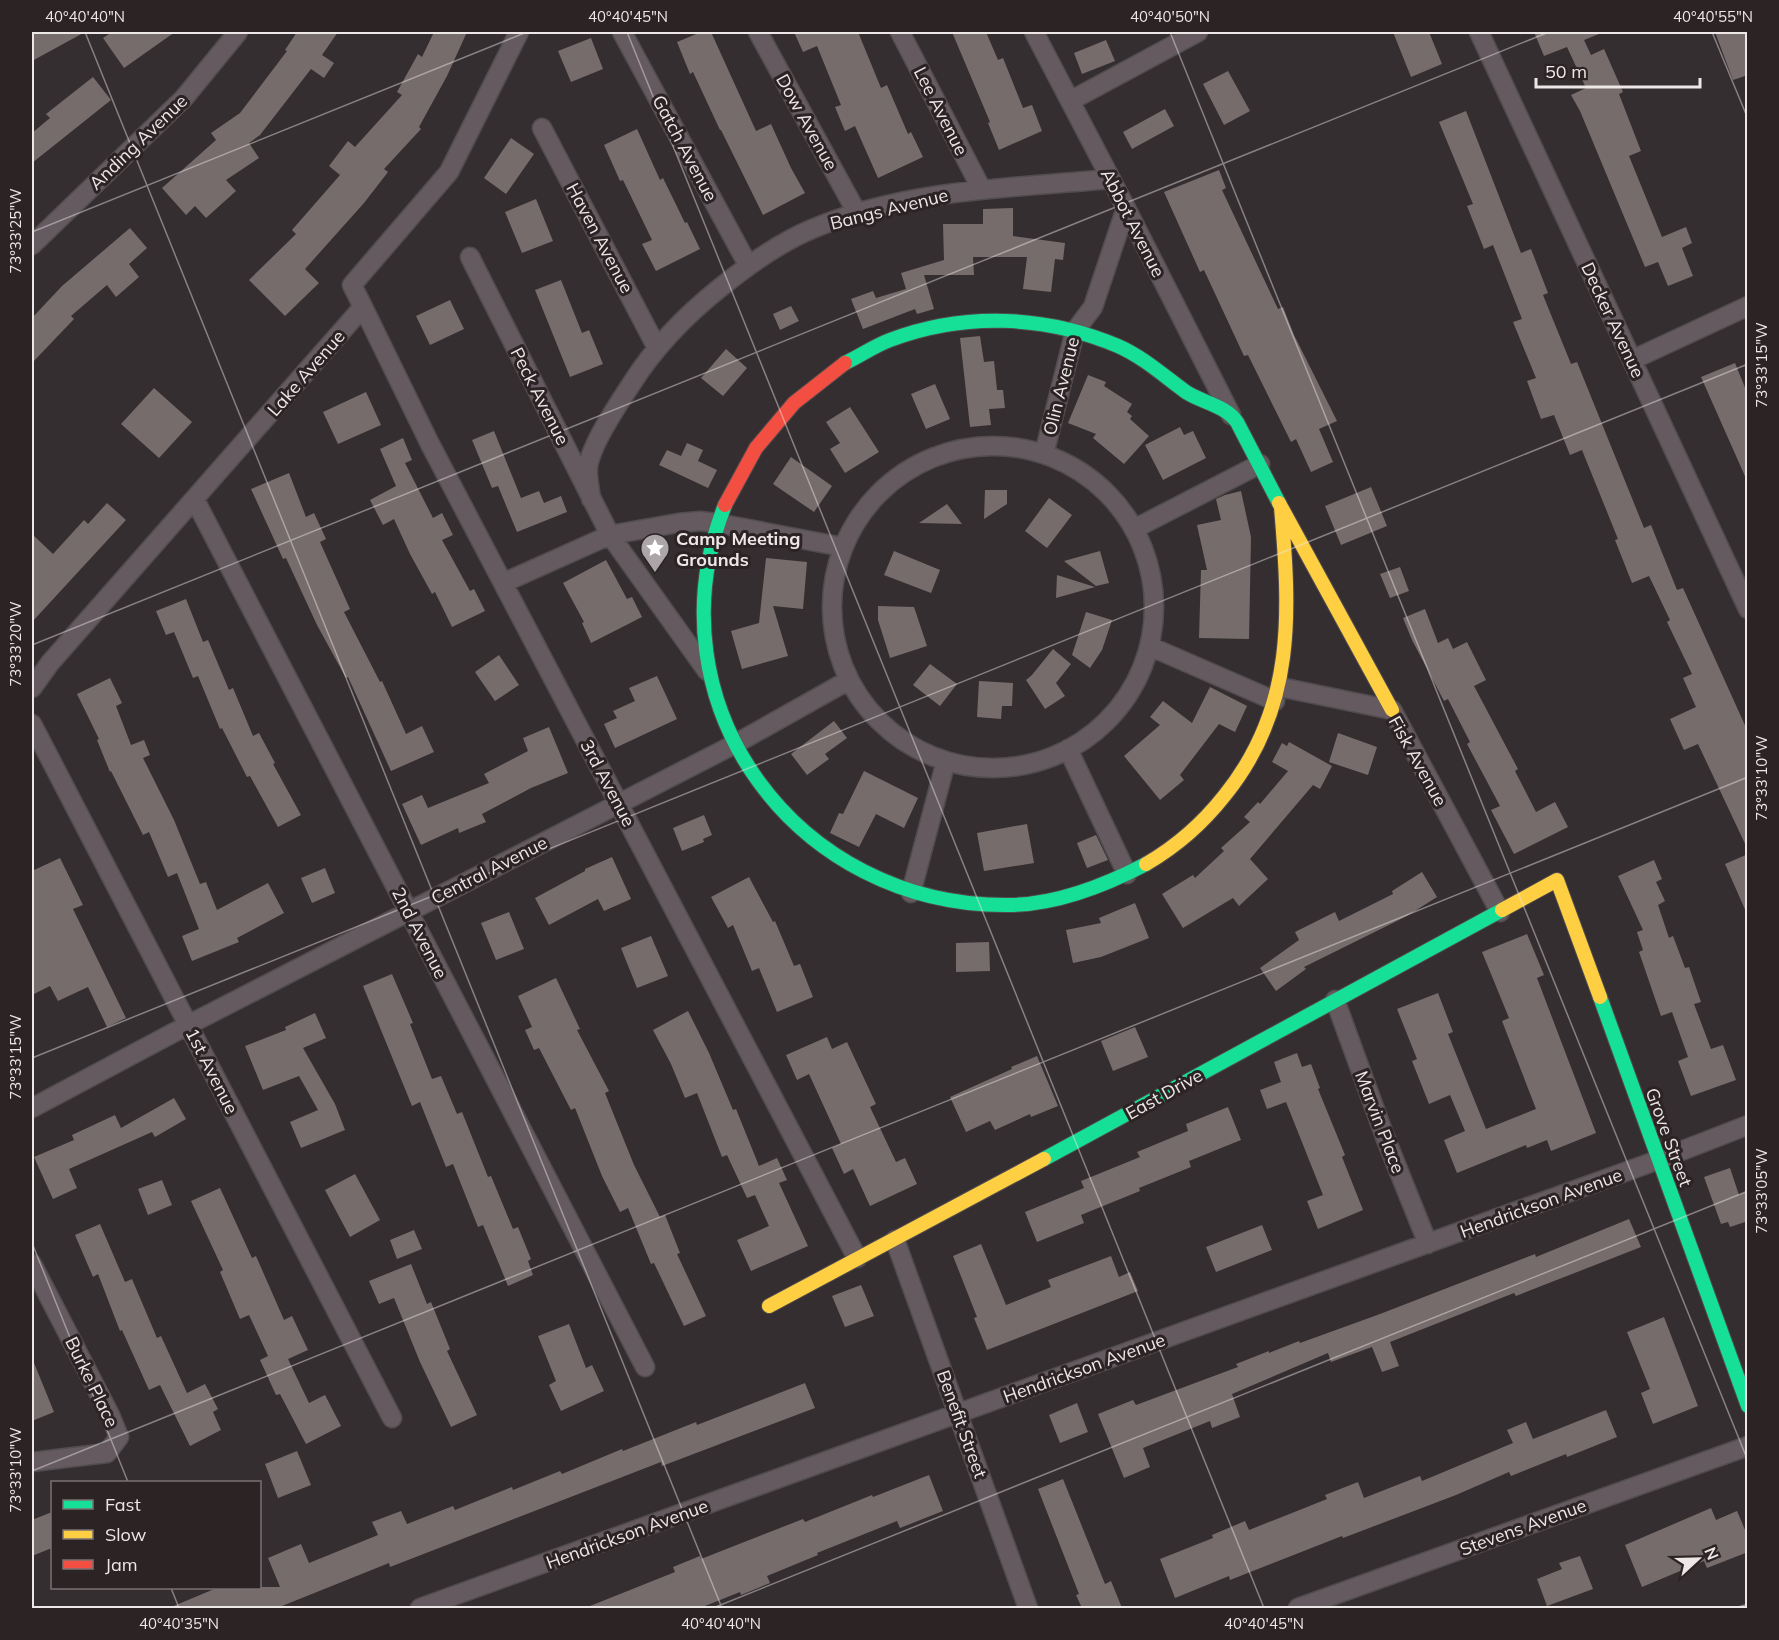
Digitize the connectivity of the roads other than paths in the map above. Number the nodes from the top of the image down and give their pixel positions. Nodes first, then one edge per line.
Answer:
1 (238, 32) edge
2 (519, 32) edge
3 (622, 32) edge
4 (758, 32) edge
5 (900, 32) edge
6 (1034, 32) edge
7 (1198, 32) edge
8 (1479, 32) edge
9 (1070, 101) junction
10 (542, 128) dead end
11 (1111, 178) junction
12 (982, 190) junction
13 (1126, 208) junction
14 (857, 213) junction
15 (32, 245) edge
16 (470, 257) dead end
17 (748, 265) junction
18 (1748, 306) edge
19 (363, 307) junction
20 (1075, 331) junction
21 (657, 348) junction
22 (1632, 360) junction
23 (1231, 415) junction
24 (1044, 454) junction
25 (1260, 464) junction
26 (591, 499) junction
27 (195, 500) junction
28 (1281, 507) junction
29 (717, 523) junction
30 (1134, 529) junction
31 (610, 535) junction
32 (843, 547) junction
33 (503, 583) junction
34 (1748, 609) edge
35 (1149, 646) junction
36 (711, 675) junction
37 (849, 680) junction
38 (32, 688) edge
39 (1277, 694) junction
40 (1392, 710) junction
41 (32, 724) edge
42 (735, 744) junction
43 (1068, 749) junction
44 (946, 761) junction
45 (619, 803) junction
46 (1127, 874) junction
47 (1557, 880) joint
48 (911, 893) junction
49 (408, 911) junction
50 (1500, 912) junction
51 (1335, 1000) junction
52 (188, 1025) junction
53 (32, 1108) edge
54 (1748, 1125) edge
55 (1658, 1160) junction
56 (895, 1240) junction
57 (1428, 1244) junction
58 (857, 1258) junction
59 (32, 1264) edge
60 (769, 1306) dead end
61 (645, 1367) dead end
62 (1748, 1406) edge
63 (958, 1414) junction
64 (392, 1418) dead end
65 (1748, 1446) edge
66 (32, 1462) edge
67 (420, 1608) edge
68 (1028, 1608) edge
69 (1298, 1608) edge

1 - 15 street, Anding Avenue
2 - 19 street
3 - 17 street, Gatch Avenue
4 - 14 street, Dow Avenue
5 - 12 street, Lee Avenue
6 - 9 street, Abbot Avenue
7 - 9 street
8 - 22 street, Decker Avenue
9 - 11 street, Abbot Avenue
10 - 21 street, Haven Avenue
11 - 12 street, Bangs Avenue
11 - 13 street, Abbot Avenue
12 - 14 street, Bangs Avenue
13 - 20 street, Olin Avenue
13 - 23 street, Abbot Avenue
14 - 17 street, Bangs Avenue
16 - 26 street, Peck Avenue
17 - 21 street, Bangs Avenue
18 - 22 street
19 - 27 street, Lake Avenue
19 - 33 street, 3rd Avenue
20 - 23 street
20 - 24 street, Olin Avenue
20 - 29 street
21 - 26 street, Bangs Avenue
22 - 34 street, Decker Avenue
23 - 25 street
24 - 30 street
24 - 32 street
25 - 28 street
25 - 30 street
26 - 31 street, Peck Avenue
27 - 38 street, Lake Avenue
27 - 49 street, 2nd Avenue
28 - 39 street
28 - 40 street
29 - 31 street
29 - 32 street
29 - 36 street
30 - 35 street
31 - 33 street
31 - 36 street
32 - 37 street
33 - 45 street, 3rd Avenue
35 - 39 street, Fisk Avenue
35 - 43 street
36 - 42 street
37 - 42 street, Central Avenue
37 - 44 street
39 - 40 street, Fisk Avenue
39 - 46 street
40 - 50 street, Fisk Avenue
41 - 52 street, 1st Avenue
42 - 45 street, Central Avenue
42 - 48 street
43 - 44 street
43 - 46 street
44 - 48 street
45 - 49 street, Central Avenue
45 - 58 street, 3rd Avenue
46 - 48 street
47 - 50 street, East Drive
47 - 55 street, Grove Street
49 - 52 street, Central Avenue
49 - 61 street, 2nd Avenue
50 - 51 street, East Drive
51 - 56 street, East Drive
51 - 57 street, Marvin Place
52 - 53 street, Central Avenue
52 - 64 street, 1st Avenue
54 - 55 street, Hendrickson Avenue
55 - 57 street, Hendrickson Avenue
55 - 62 street, Grove Street
56 - 58 street, East Drive
56 - 63 street, Benefit Street
57 - 63 street, Hendrickson Avenue
58 - 60 street, East Drive
59 - 66 street, Burke Place
63 - 67 street, Hendrickson Avenue
63 - 68 street, Benefit Street
65 - 69 street, Stevens Avenue

